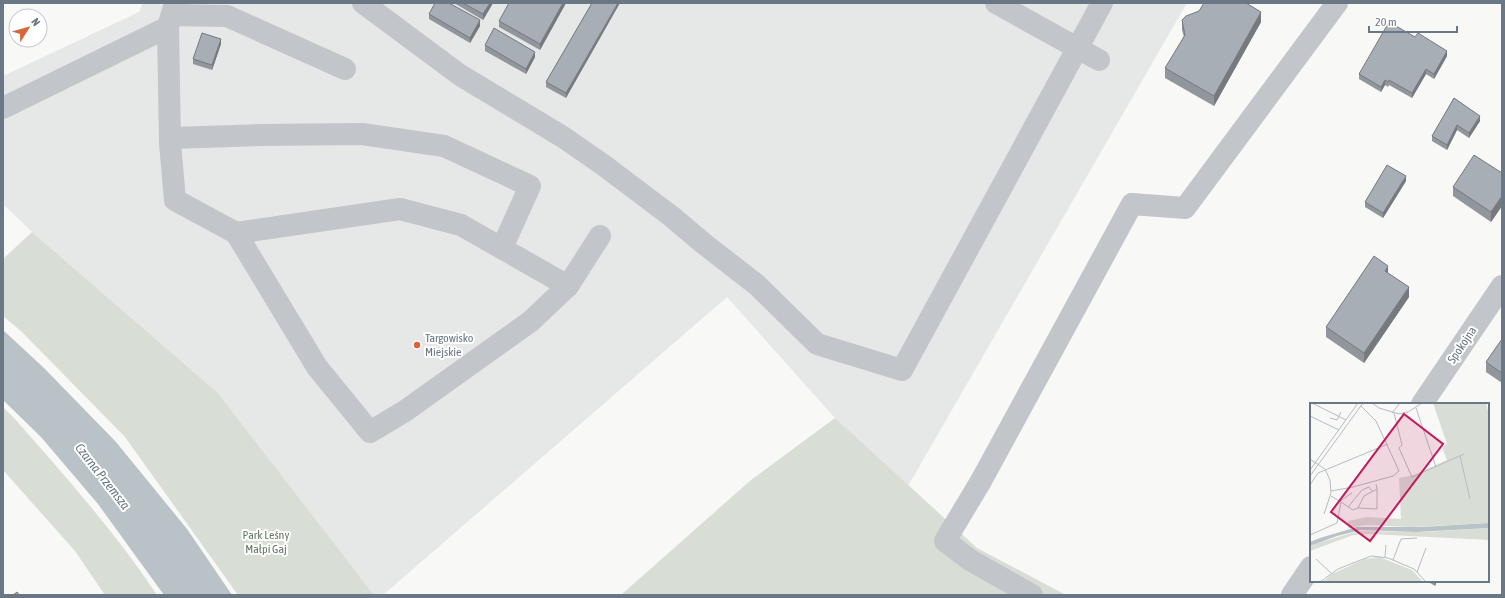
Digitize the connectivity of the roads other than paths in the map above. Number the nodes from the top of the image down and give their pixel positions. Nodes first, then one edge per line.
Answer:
1 (363, 3) edge
2 (996, 3) edge
3 (1102, 3) edge
4 (1337, 3) edge
5 (172, 15) edge
6 (1077, 48) junction
7 (1099, 60) dead end
8 (345, 69) dead end
9 (3, 108) edge
10 (171, 138) junction
11 (236, 233) junction
12 (600, 236) dead end
13 (502, 248) junction
14 (568, 286) junction
15 (1502, 286) edge
16 (1423, 403) edge
17 (1310, 568) edge
18 (1032, 595) edge
19 (1292, 595) edge

1 - 6 street
2 - 6 street
3 - 6 street
4 - 18 street
5 - 8 street
5 - 9 street
5 - 10 street
6 - 7 street
10 - 11 street
10 - 13 street
11 - 13 street
11 - 14 street
12 - 14 street
13 - 14 street
15 - 16 street, Spokojna
17 - 19 street

